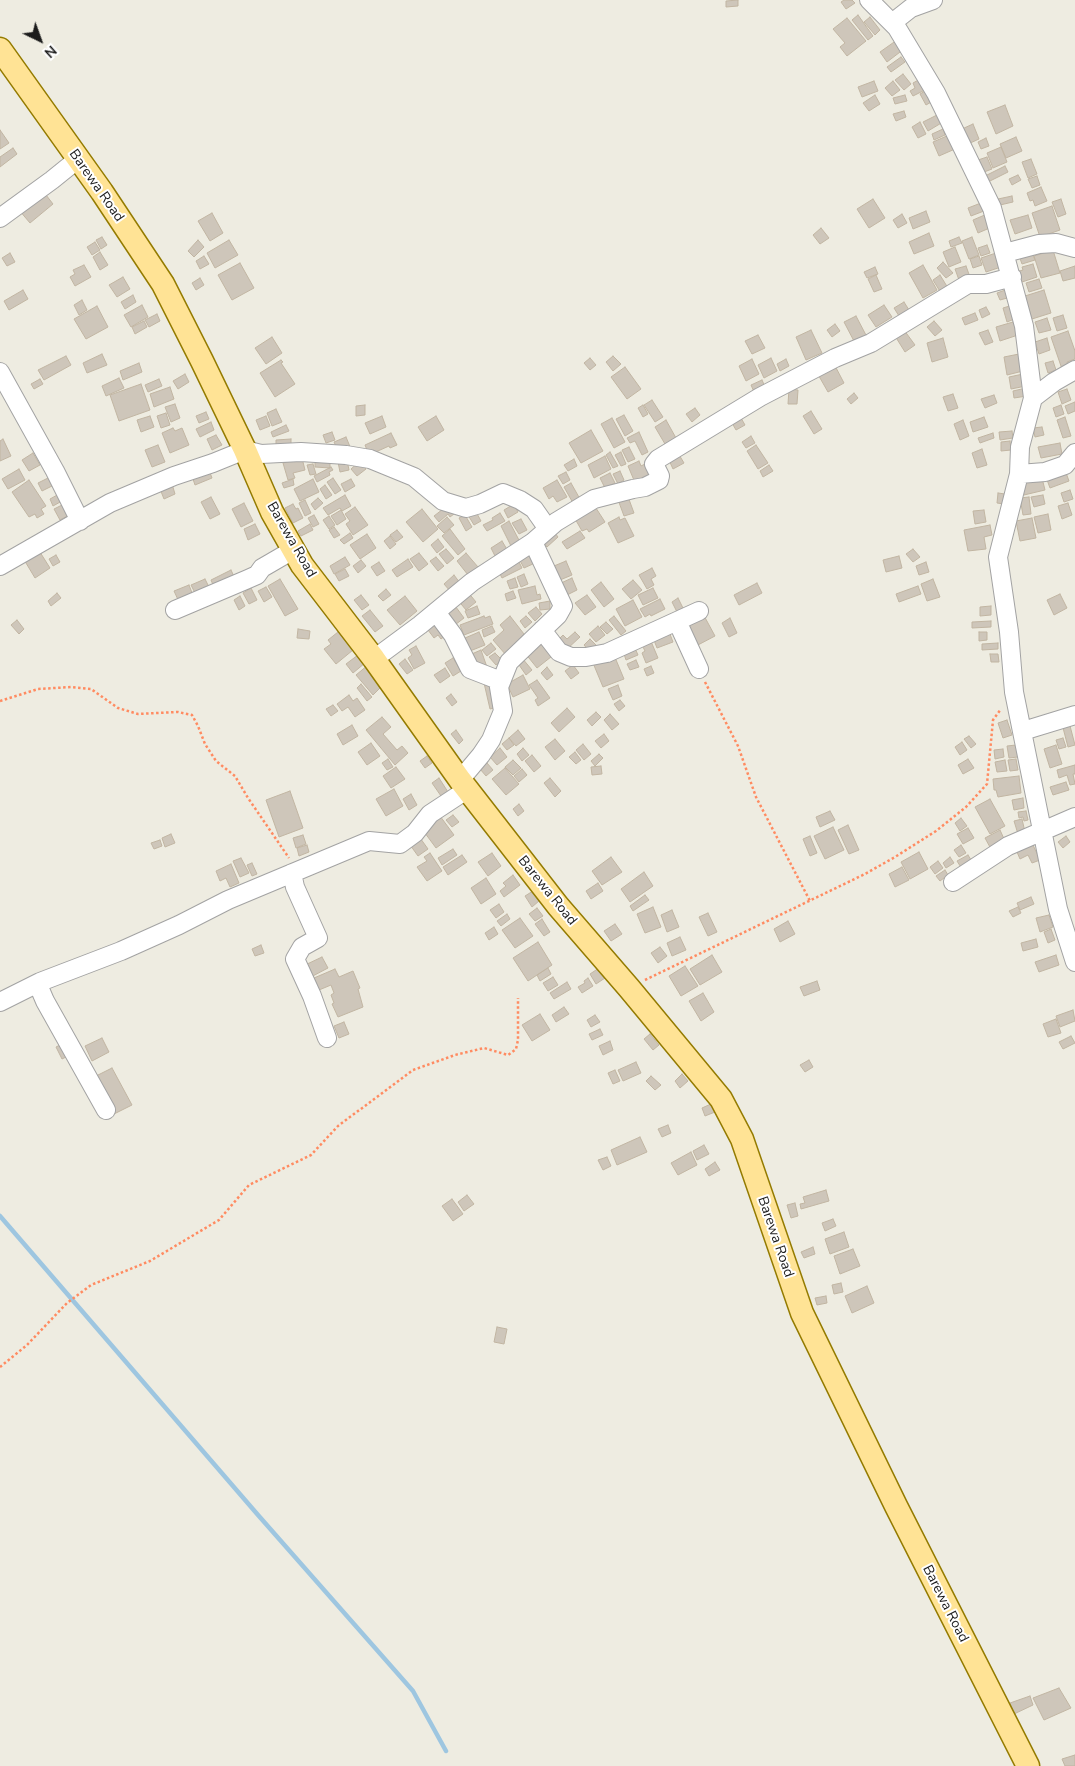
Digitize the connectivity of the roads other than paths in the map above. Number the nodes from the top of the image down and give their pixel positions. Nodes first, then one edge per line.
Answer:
1 (869, 0) edge
2 (933, 0) edge
3 (892, 23) junction
4 (0, 49) edge
5 (78, 159) junction
6 (0, 218) edge
7 (1075, 248) edge
8 (1005, 253) junction
9 (1012, 277) junction
10 (1075, 370) edge
11 (0, 372) edge
12 (1033, 398) junction
13 (245, 450) junction
14 (1075, 454) edge
15 (1019, 474) junction
16 (80, 521) junction
17 (548, 528) junction
18 (533, 542) junction
19 (293, 550) junction
20 (0, 566) edge
21 (176, 610) dead end
22 (700, 611) dead end
23 (436, 612) junction
24 (677, 621) junction
25 (542, 630) junction
26 (374, 659) junction
27 (699, 669) road end
28 (501, 681) junction
29 (1075, 714) edge
30 (1023, 731) junction
31 (464, 784) junction
32 (1075, 817) edge
33 (1042, 832) junction
34 (292, 873) junction
35 (953, 882) dead end
36 (1075, 962) edge
37 (40, 982) junction
38 (0, 1002) edge
39 (327, 1038) dead end
40 (106, 1110) dead end
41 (1028, 1766) edge

1 - 3 street
2 - 3 street
3 - 8 street
4 - 5 main road, Barewa Road
5 - 6 street
5 - 13 main road, Barewa Road
7 - 8 street
8 - 9 street
9 - 12 street
9 - 17 street
10 - 12 street
11 - 16 street
12 - 15 street
13 - 16 street
13 - 17 street
13 - 19 main road, Barewa Road
14 - 15 street
15 - 30 street
16 - 20 street
17 - 18 street
18 - 23 street
18 - 25 street
19 - 21 street
19 - 26 main road, Barewa Road
22 - 24 street
23 - 26 street
23 - 28 street
24 - 25 street
24 - 27 street
25 - 28 street
26 - 31 main road, Barewa Road
28 - 31 street
29 - 30 street
30 - 33 street
31 - 34 street
31 - 41 main road, Barewa Road
32 - 33 street
33 - 35 street
33 - 36 street
34 - 37 street
34 - 39 street
37 - 38 street
37 - 40 street

